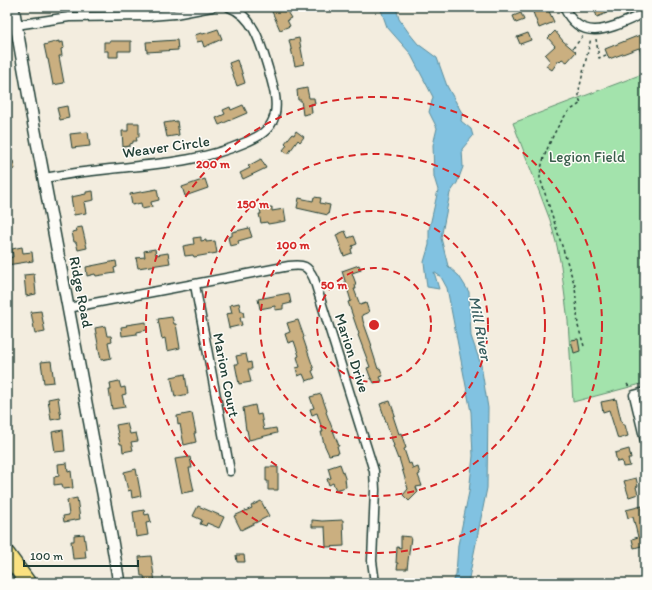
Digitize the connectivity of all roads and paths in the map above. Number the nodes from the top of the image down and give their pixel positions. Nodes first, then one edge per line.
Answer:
1 (13, 7) edge
2 (212, 7) edge
3 (229, 7) edge
4 (564, 7) edge
5 (645, 14) edge
6 (16, 25) junction
7 (589, 30) junction
8 (596, 39) dead end
9 (573, 48) dead end
10 (606, 55) dead end
11 (44, 178) junction
12 (195, 284) junction
13 (68, 308) junction
14 (584, 346) dead end
15 (627, 384) dead end
16 (632, 391) junction
17 (645, 392) edge
18 (645, 441) edge
19 (230, 472) dead end
20 (7, 554) edge
21 (28, 583) edge
22 (119, 583) edge
23 (375, 583) edge

1 - 6 main road, Ridge Road
2 - 6 street
3 - 11 street, Weaver Circle
4 - 7 street
5 - 7 street
6 - 11 main road, Ridge Road
7 - 9 path
7 - 14 path
8 - 10 path
11 - 13 main road, Ridge Road
12 - 13 street, Marion Drive
12 - 19 street, Marion Court
12 - 23 street, Marion Drive
13 - 22 main road, Ridge Road
15 - 16 path
16 - 17 street
16 - 18 street
20 - 21 highway

